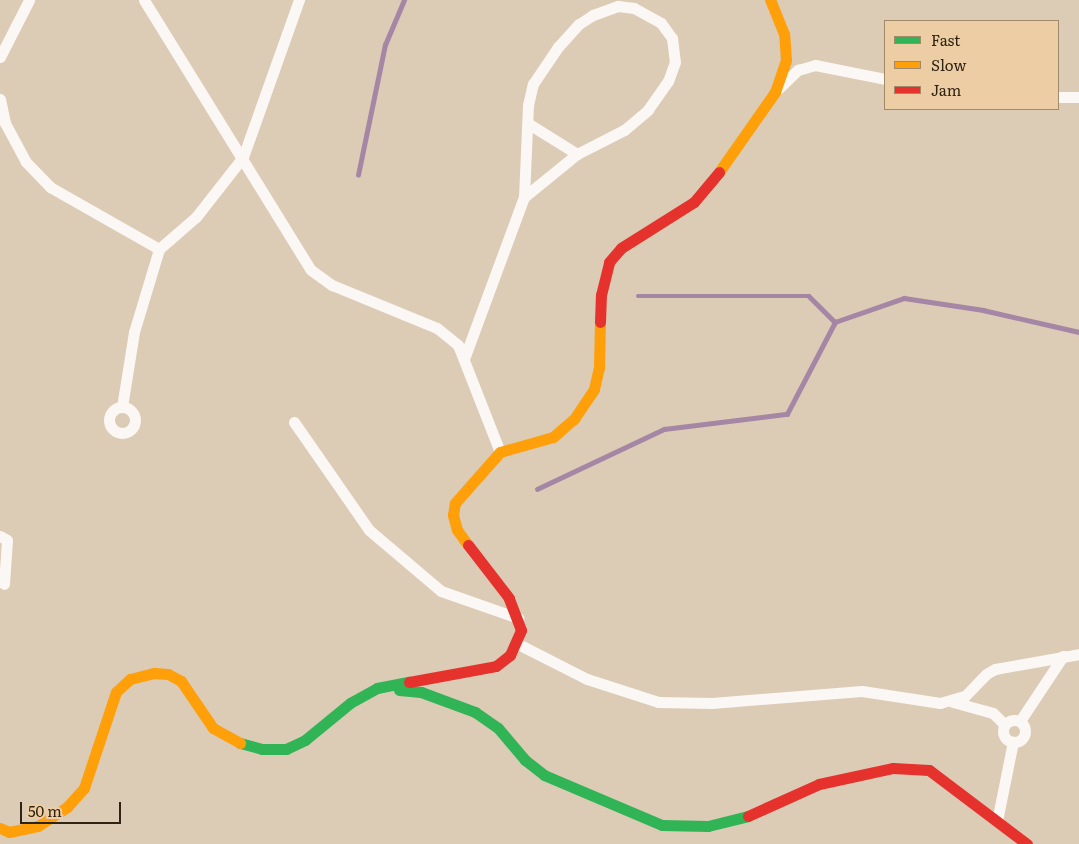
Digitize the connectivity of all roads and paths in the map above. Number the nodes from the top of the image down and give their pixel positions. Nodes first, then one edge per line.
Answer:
1 (29, 0) edge
2 (144, 0) edge
3 (299, 0) edge
4 (770, 0) edge
5 (0, 57) edge
6 (884, 79) edge
7 (775, 92) junction
8 (1059, 97) edge
9 (1079, 97) edge
10 (0, 99) edge
11 (529, 124) junction
12 (577, 154) junction
13 (243, 157) junction
14 (524, 197) junction
15 (159, 249) junction
16 (464, 359) junction
17 (122, 407) dead end
18 (294, 422) dead end
19 (500, 452) junction
20 (0, 536) edge
21 (4, 584) dead end
22 (518, 618) junction
23 (518, 644) junction
24 (1079, 654) edge
25 (1064, 656) junction
26 (377, 688) junction
27 (953, 702) junction
28 (1020, 721) junction
29 (1004, 724) junction
30 (1013, 742) junction
31 (997, 821) junction
32 (0, 828) edge
33 (1027, 844) edge

1 - 5 street
2 - 13 street
3 - 13 street
4 - 7 street
6 - 7 street
7 - 19 street
8 - 9 street
10 - 15 street
11 - 12 street
11 - 12 street
11 - 14 street
12 - 14 street
13 - 15 street
13 - 16 street
14 - 16 street
15 - 17 street
16 - 19 street
18 - 22 street
19 - 22 street
20 - 21 street
22 - 23 street
23 - 26 street
23 - 27 street
24 - 25 street
25 - 27 street
25 - 28 street
26 - 31 street
26 - 32 street
27 - 29 street
28 - 29 street
28 - 30 street
29 - 30 street
30 - 31 street
31 - 33 street

